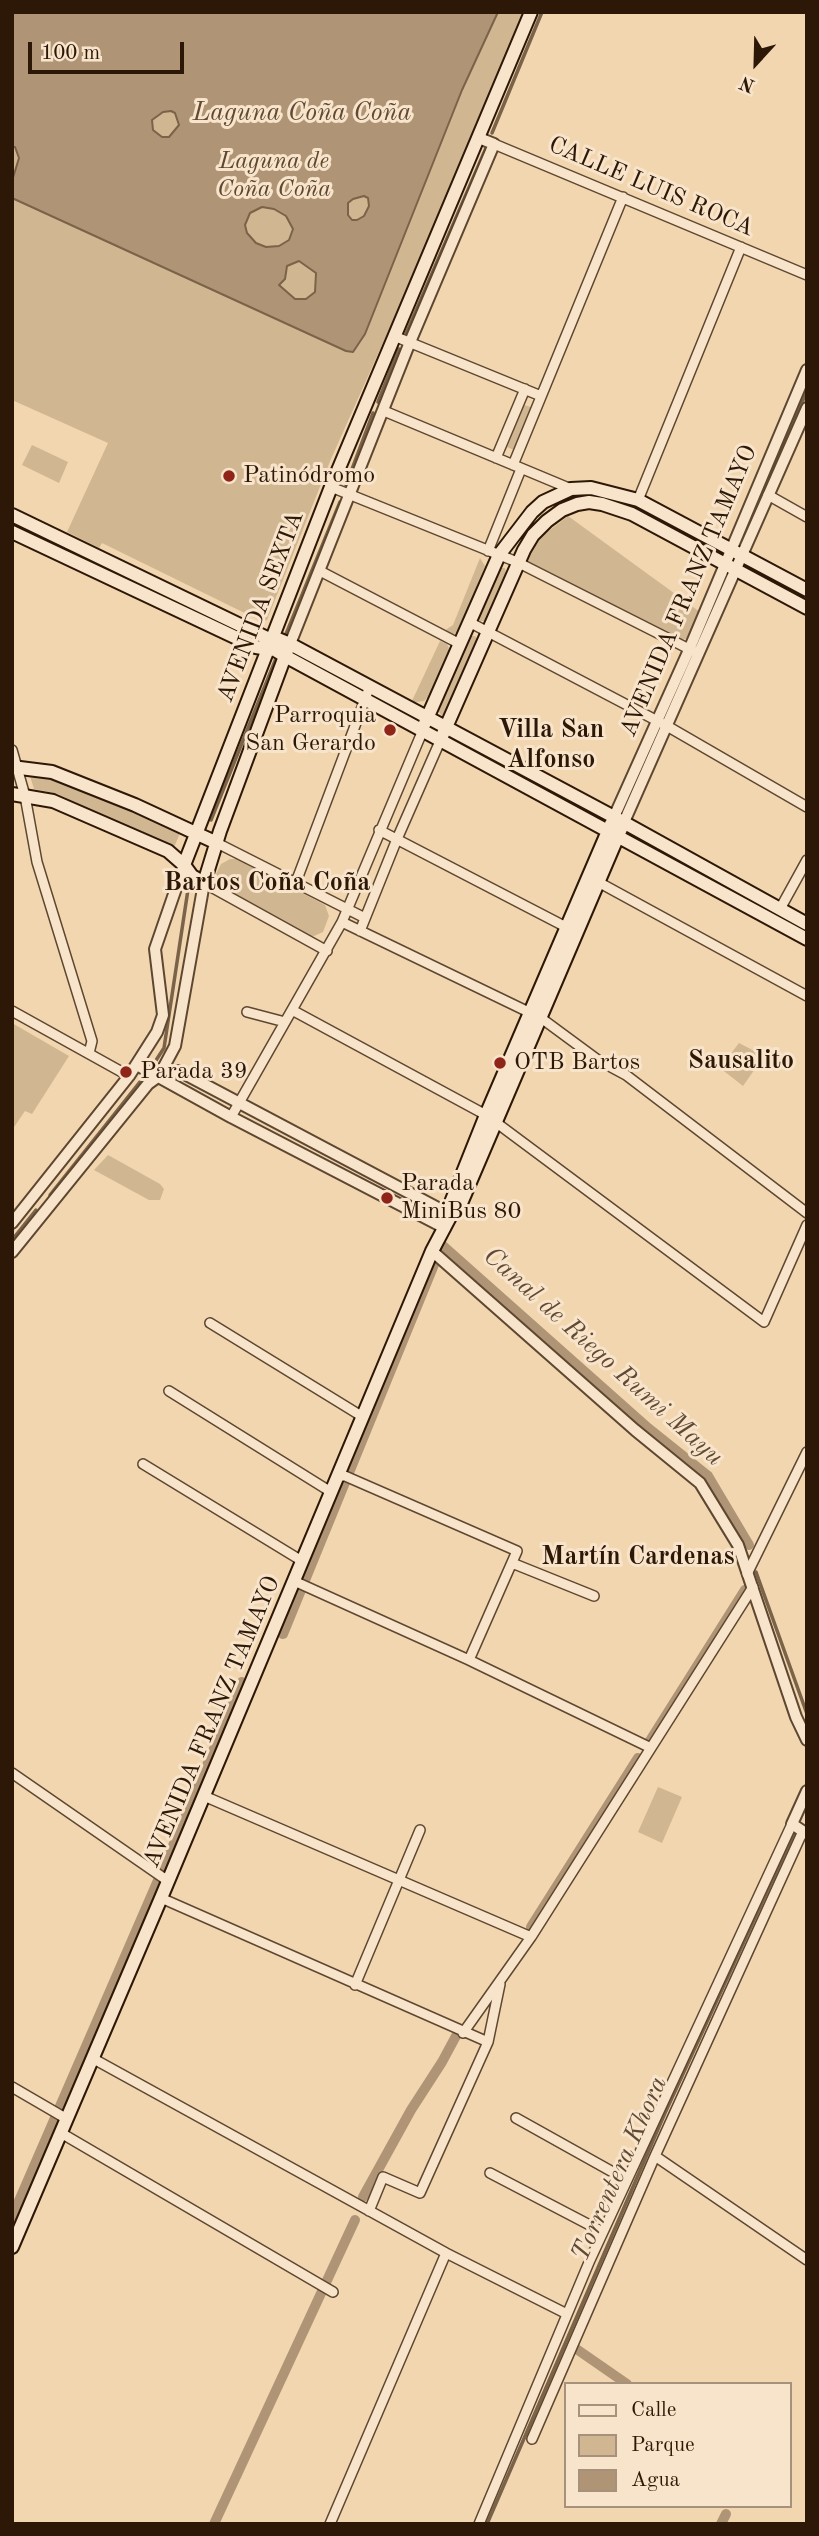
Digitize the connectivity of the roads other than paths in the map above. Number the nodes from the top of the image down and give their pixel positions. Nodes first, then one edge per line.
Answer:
1 (531, 12) edge
2 (479, 138) junction
3 (494, 144) junction
4 (623, 197) junction
5 (741, 247) junction
6 (807, 275) edge
7 (403, 340) junction
8 (807, 370) edge
9 (525, 389) junction
10 (541, 396) junction
11 (807, 408) edge
12 (384, 411) junction
13 (496, 458) junction
14 (517, 467) junction
15 (571, 489) junction
16 (342, 492) junction
17 (768, 495) junction
18 (638, 500) junction
19 (12, 516) edge
20 (807, 517) edge
21 (12, 532) edge
22 (736, 551) junction
23 (494, 553) junction
24 (517, 562) junction
25 (729, 566) junction
26 (320, 571) junction
27 (807, 590) edge
28 (807, 608) edge
29 (469, 622) junction
30 (487, 631) junction
31 (460, 644) junction
32 (280, 647) junction
33 (694, 652) junction
34 (368, 692) junction
35 (425, 724) junction
36 (662, 724) junction
37 (443, 734) junction
38 (12, 752) edge
39 (15, 767) edge
40 (19, 795) edge
41 (807, 807) edge
42 (619, 819) junction
43 (379, 830) junction
44 (614, 832) junction
45 (206, 838) junction
46 (397, 839) junction
47 (807, 860) edge
48 (184, 865) junction
49 (198, 879) junction
50 (296, 882) junction
51 (600, 883) junction
52 (780, 909) junction
53 (348, 910) junction
54 (365, 918) junction
55 (342, 922) junction
56 (807, 924) edge
57 (566, 927) junction
58 (360, 931) junction
59 (807, 939) edge
60 (327, 951) junction
61 (807, 996) edge
62 (292, 1010) junction
63 (12, 1012) edge
64 (247, 1012) dead end
65 (536, 1016) junction
66 (285, 1022) junction
67 (89, 1053) junction
68 (149, 1071) junction
69 (129, 1076) junction
70 (238, 1103) junction
71 (231, 1117) junction
72 (490, 1119) junction
73 (40, 1207) junction
74 (807, 1213) edge
75 (452, 1215) junction
76 (12, 1223) edge
77 (807, 1225) edge
78 (445, 1228) junction
79 (432, 1251) junction
80 (12, 1252) edge
81 (210, 1323) dead end
82 (169, 1391) dead end
83 (363, 1416) junction
84 (807, 1452) edge
85 (143, 1464) dead end
86 (338, 1476) junction
87 (331, 1492) junction
88 (303, 1561) junction
89 (512, 1563) junction
90 (747, 1574) junction
91 (294, 1581) junction
92 (753, 1587) junction
93 (594, 1596) dead end
94 (469, 1660) junction
95 (807, 1740) edge
96 (651, 1748) junction
97 (12, 1773) edge
98 (807, 1791) edge
99 (204, 1796) junction
100 (792, 1824) junction
101 (806, 1829) edge
102 (420, 1830) dead end
103 (399, 1880) junction
104 (169, 1881) junction
105 (162, 1898) junction
106 (531, 1937) junction
107 (501, 1979) junction
108 (355, 1985) junction
109 (463, 2033) junction
110 (488, 2042) junction
111 (92, 2058) junction
112 (12, 2087) edge
113 (516, 2118) dead end
114 (67, 2119) junction
115 (61, 2133) junction
116 (655, 2156) junction
117 (490, 2173) dead end
118 (627, 2180) junction
119 (369, 2211) junction
120 (603, 2232) junction
121 (12, 2247) edge
122 (446, 2253) junction
123 (807, 2260) edge
124 (333, 2292) dead end
125 (567, 2314) junction
126 (532, 2439) dead end
127 (330, 2524) edge
128 (479, 2524) edge

1 - 2 main road, AVENIDA SEXTA
2 - 3 street, CALLE LUIS ROCA
2 - 7 main road, AVENIDA SEXTA
3 - 4 street, CALLE LUIS ROCA
3 - 7 street, AVENIDA SEXTA
4 - 5 street, CALLE LUIS ROCA
4 - 10 street
5 - 6 street, CALLE LUIS ROCA
5 - 18 street
7 - 9 street
7 - 12 street, AVENIDA SEXTA
7 - 16 main road, AVENIDA SEXTA
8 - 22 street, AVENIDA FRANZ TAMAYO
9 - 10 street
9 - 13 street
10 - 14 street
11 - 17 street, AVENIDA FRANZ TAMAYO
12 - 13 street
12 - 16 street, AVENIDA SEXTA
13 - 14 street
14 - 15 street
14 - 23 street
15 - 18 main road
15 - 23 main road
16 - 23 street
16 - 26 street, AVENIDA SEXTA
16 - 32 main road, AVENIDA SEXTA
17 - 20 street
17 - 22 street, AVENIDA FRANZ TAMAYO
18 - 22 main road
19 - 32 main road
21 - 32 main road
22 - 25 street, AVENIDA FRANZ TAMAYO
22 - 27 main road
23 - 24 street
23 - 29 main road
24 - 25 main road
24 - 30 main road
24 - 33 street
25 - 28 main road
25 - 33 street, AVENIDA FRANZ TAMAYO
26 - 31 street
26 - 32 street, AVENIDA SEXTA
29 - 30 street
29 - 31 main road
30 - 36 street
30 - 37 main road
31 - 35 main road
32 - 34 main road
32 - 45 main road, AVENIDA SEXTA
32 - 45 main road, AVENIDA SEXTA
33 - 36 street, AVENIDA FRANZ TAMAYO
34 - 35 main road
34 - 50 street
35 - 37 main road
35 - 43 street
36 - 41 street
36 - 42 street, AVENIDA FRANZ TAMAYO
37 - 42 main road
37 - 44 main road
37 - 46 street
38 - 39 street
39 - 40 street
39 - 45 main road
40 - 48 main road
40 - 67 street
42 - 44 main road, AVENIDA FRANZ TAMAYO
42 - 52 main road
43 - 46 street
43 - 53 street
44 - 51 main road, AVENIDA FRANZ TAMAYO
44 - 57 main road, AVENIDA FRANZ TAMAYO
44 - 59 main road
45 - 48 main road, AVENIDA SEXTA
45 - 49 main road, AVENIDA SEXTA
45 - 50 street
46 - 54 street
46 - 57 street
47 - 52 street
48 - 49 main road
48 - 68 street, AVENIDA SEXTA
49 - 60 street
49 - 68 street, AVENIDA SEXTA
50 - 53 street
51 - 61 street
51 - 65 main road, AVENIDA FRANZ TAMAYO
52 - 56 main road
53 - 54 street
53 - 55 street
54 - 58 street
55 - 58 street
55 - 60 street
57 - 65 main road, AVENIDA FRANZ TAMAYO
58 - 65 street
60 - 62 street
62 - 66 street
62 - 72 street
63 - 67 street
64 - 66 street
65 - 72 main road, AVENIDA FRANZ TAMAYO
65 - 74 street
66 - 70 street
67 - 69 street
68 - 69 street, AVENIDA SEXTA
68 - 70 street
68 - 71 street
68 - 73 street, AVENIDA SEXTA
69 - 73 street, AVENIDA SEXTA
70 - 71 street
70 - 75 street
71 - 78 street
72 - 75 main road, AVENIDA FRANZ TAMAYO
72 - 77 street
73 - 76 street, AVENIDA SEXTA
73 - 80 street, AVENIDA SEXTA
75 - 78 main road, AVENIDA FRANZ TAMAYO
78 - 79 main road, AVENIDA FRANZ TAMAYO
79 - 83 main road, AVENIDA FRANZ TAMAYO
79 - 90 street
81 - 83 street
82 - 87 street
83 - 86 main road, AVENIDA FRANZ TAMAYO
84 - 90 street
85 - 88 street
86 - 87 main road, AVENIDA FRANZ TAMAYO
86 - 89 street
87 - 88 main road, AVENIDA FRANZ TAMAYO
88 - 91 main road, AVENIDA FRANZ TAMAYO
89 - 93 street
89 - 94 street
90 - 92 street
91 - 94 street
91 - 99 main road, AVENIDA FRANZ TAMAYO
92 - 95 street
92 - 96 street
94 - 96 street
96 - 106 street
97 - 104 street
98 - 100 street
99 - 103 street
99 - 104 main road, AVENIDA FRANZ TAMAYO
100 - 101 street
100 - 118 street
101 - 116 street
102 - 103 street
103 - 106 street
103 - 108 street
104 - 105 main road, AVENIDA FRANZ TAMAYO
105 - 108 street
105 - 111 main road, AVENIDA FRANZ TAMAYO
106 - 107 street
107 - 109 street
107 - 110 street
108 - 109 street
109 - 110 street
110 - 119 street
111 - 114 main road, AVENIDA FRANZ TAMAYO
111 - 119 street
112 - 114 street
113 - 118 street
114 - 115 main road, AVENIDA FRANZ TAMAYO
115 - 121 main road, AVENIDA FRANZ TAMAYO
115 - 124 street
116 - 123 street
116 - 126 street
117 - 120 street
118 - 120 street
119 - 122 street
120 - 125 street
122 - 125 street
122 - 127 street
125 - 128 street

